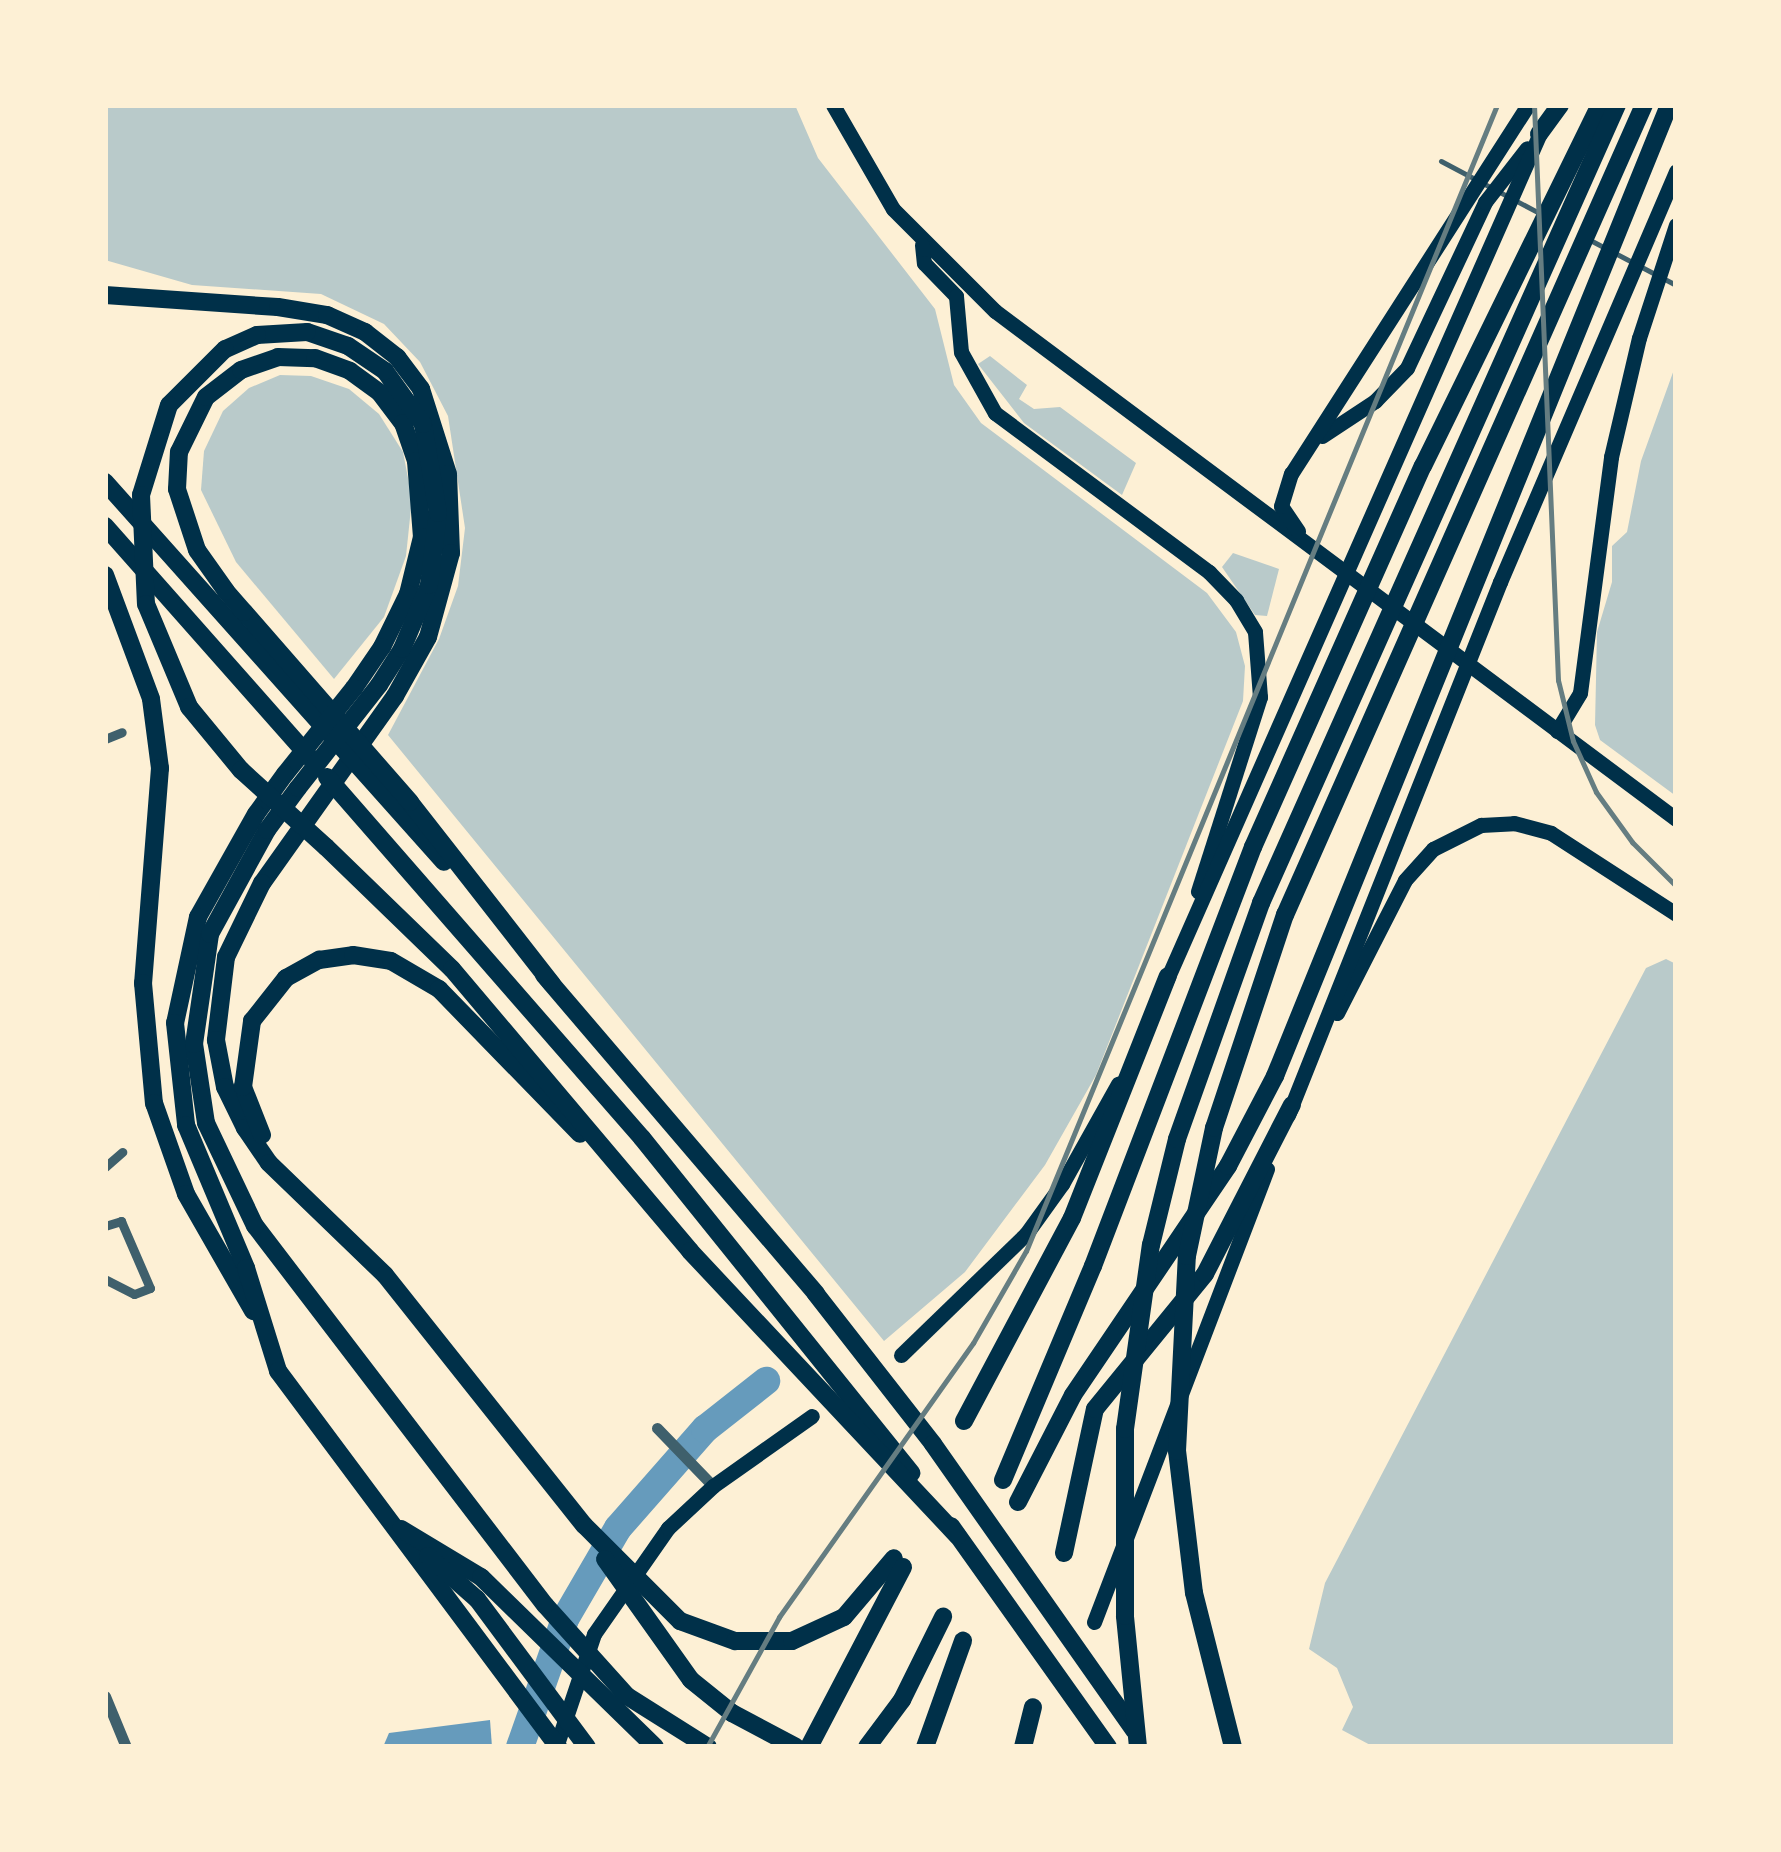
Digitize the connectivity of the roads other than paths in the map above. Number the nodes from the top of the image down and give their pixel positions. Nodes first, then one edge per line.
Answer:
1 (833, 105) edge
2 (1528, 105) edge
3 (1556, 105) edge
4 (1600, 105) edge
5 (1617, 105) edge
6 (1644, 105) edge
7 (1670, 105) edge
8 (1539, 134) junction
9 (1441, 162) dead end
10 (1676, 171) edge
11 (1676, 225) edge
12 (922, 245) junction
13 (1676, 285) edge
14 (105, 295) edge
15 (438, 426) junction
16 (1306, 450) junction
17 (105, 482) edge
18 (105, 526) edge
19 (1306, 543) junction
20 (105, 575) edge
21 (430, 585) junction
22 (1557, 731) junction
23 (122, 732) dead end
24 (105, 739) edge
25 (292, 781) junction
26 (1676, 819) edge
27 (1676, 914) edge
28 (1187, 934) junction
29 (1168, 976) junction
30 (552, 984) junction
31 (1314, 1050) junction
32 (1292, 1105) junction
33 (122, 1152) dead end
34 (105, 1167) edge
35 (640, 1195) junction
36 (328, 1218) junction
37 (105, 1226) edge
38 (105, 1279) edge
39 (264, 1329) junction
40 (901, 1355) dead end
41 (812, 1416) dead end
42 (964, 1421) dead end
43 (658, 1428) dead end
44 (1003, 1480) dead end
45 (713, 1486) junction
46 (1018, 1502) dead end
47 (388, 1520) junction
48 (958, 1536) junction
49 (1064, 1553) dead end
50 (638, 1597) junction
51 (943, 1617) dead end
52 (1094, 1622) dead end
53 (963, 1641) dead end
54 (105, 1696) edge
55 (794, 1746) edge
56 (126, 1747) edge
57 (557, 1747) edge
58 (587, 1747) edge
59 (655, 1747) edge
60 (708, 1747) edge
61 (809, 1747) edge
62 (867, 1747) edge
63 (925, 1747) edge
64 (1023, 1747) edge
65 (1034, 1747) edge
66 (1108, 1747) edge
67 (1142, 1747) edge
68 (1233, 1747) edge

1 - 12 main road
2 - 16 main road
3 - 8 highway
4 - 44 highway
5 - 67 highway
6 - 68 highway
7 - 46 highway
8 - 16 main road
8 - 28 main road
9 - 13 lane
10 - 31 main road
11 - 22 main road
12 - 19 main road
12 - 28 main road
14 - 15 highway
15 - 21 highway
15 - 36 highway
16 - 19 main road
17 - 30 highway
18 - 48 highway
19 - 22 main road
20 - 39 highway
21 - 25 highway
21 - 35 highway
22 - 26 main road
23 - 24 street
25 - 30 highway
25 - 39 highway
25 - 60 highway
27 - 31 main road
28 - 29 main road
29 - 40 main road
29 - 42 highway
30 - 67 highway
31 - 32 main road
32 - 49 highway
32 - 52 main road
33 - 34 street
35 - 36 highway
35 - 48 highway
36 - 50 highway
37 - 38 street
39 - 47 highway
41 - 45 main road
43 - 45 street
45 - 57 main road
47 - 57 highway
47 - 58 highway
47 - 59 highway
48 - 66 highway
50 - 55 highway
50 - 61 highway
51 - 62 highway
53 - 63 highway
54 - 56 street
64 - 65 highway

